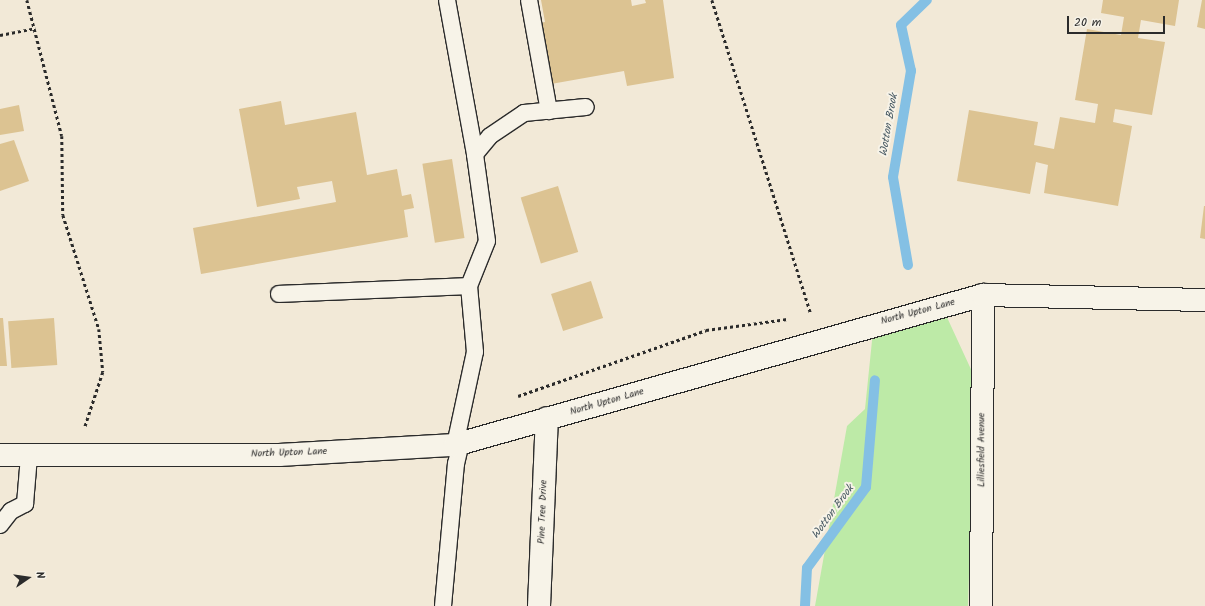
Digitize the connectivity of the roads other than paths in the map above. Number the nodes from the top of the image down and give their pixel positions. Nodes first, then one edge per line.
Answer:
1 (447, 0) edge
2 (529, 0) edge
3 (586, 107) dead end
4 (550, 111) junction
5 (475, 154) junction
6 (470, 286) junction
7 (279, 294) dead end
8 (983, 295) junction
9 (1205, 300) edge
10 (547, 418) junction
11 (458, 444) junction
12 (0, 455) edge
13 (29, 456) junction
14 (0, 525) edge
15 (443, 606) edge
16 (539, 606) edge
17 (982, 606) edge

1 - 5 lane
2 - 4 lane
3 - 4 lane
4 - 5 lane
5 - 6 lane
6 - 7 lane
6 - 11 lane
8 - 9 street, North Upton Lane
8 - 10 street, North Upton Lane
8 - 17 street, Lilliesfield Avenue
10 - 11 street, North Upton Lane
10 - 16 street, Pine Tree Drive
11 - 13 street, North Upton Lane
11 - 15 lane
12 - 13 street, North Upton Lane
13 - 14 lane

